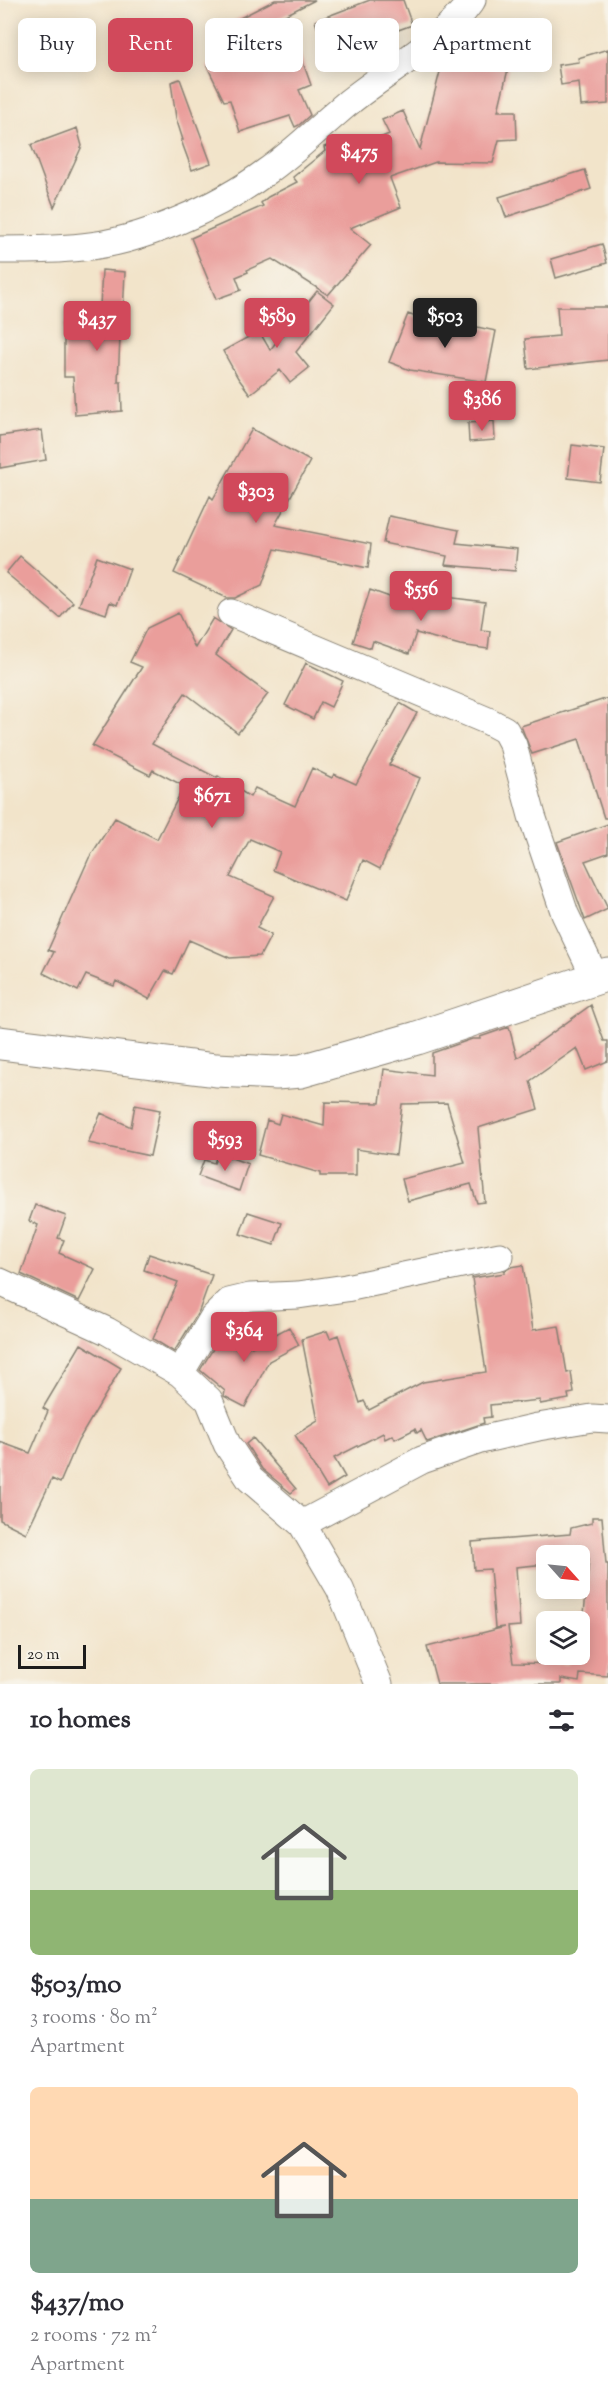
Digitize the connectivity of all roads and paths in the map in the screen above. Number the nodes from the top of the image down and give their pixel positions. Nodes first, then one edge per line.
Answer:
1 (472, 0) edge
2 (0, 250) edge
3 (231, 613) dead end
4 (602, 976) edge
5 (0, 1043) edge
6 (500, 1256) dead end
7 (0, 1282) edge
8 (180, 1373) junction
9 (608, 1419) edge
10 (302, 1524) junction
11 (379, 1684) edge

1 - 2 street
3 - 4 street
4 - 5 street
6 - 8 street
7 - 8 street
8 - 10 street
9 - 10 street
10 - 11 street

